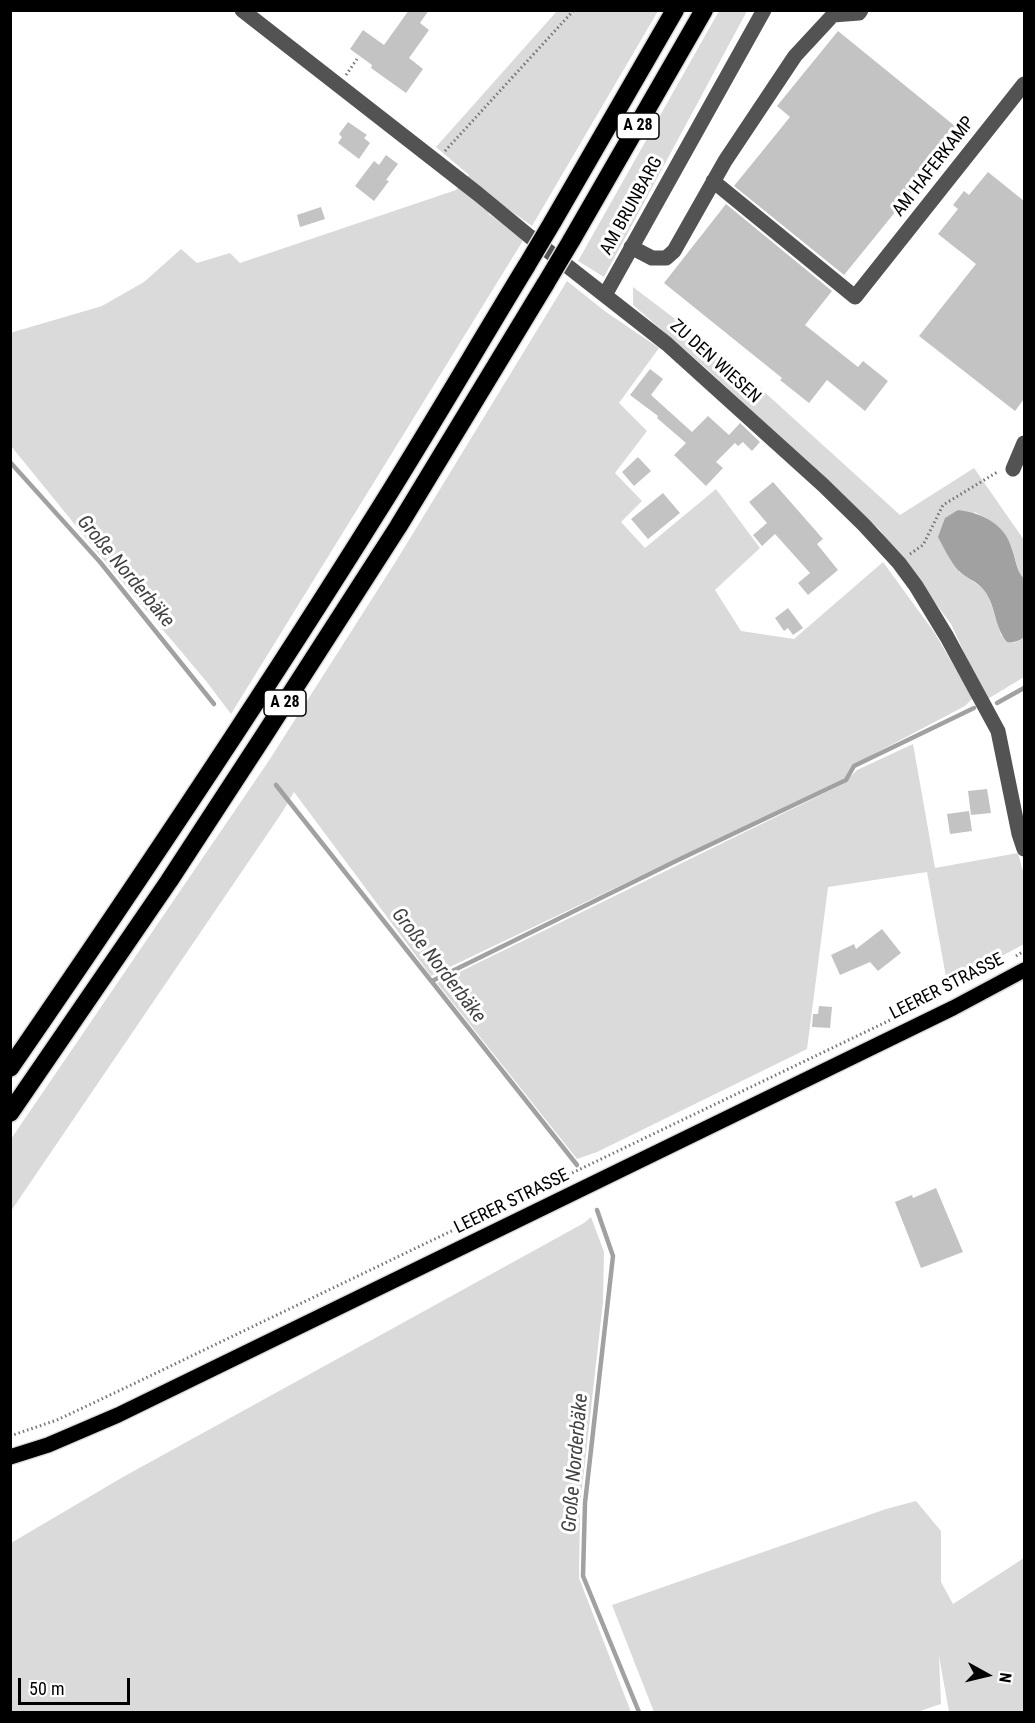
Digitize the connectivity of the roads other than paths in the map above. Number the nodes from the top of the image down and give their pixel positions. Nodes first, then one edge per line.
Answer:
1 (242, 10) edge
2 (675, 10) edge
3 (704, 10) edge
4 (764, 10) edge
5 (861, 10) edge
6 (1024, 84) edge
7 (713, 182) junction
8 (631, 248) junction
9 (605, 295) junction
10 (1024, 443) edge
11 (1012, 469) road end
12 (1024, 849) edge
13 (1024, 970) edge
14 (10, 1068) edge
15 (10, 1113) edge
16 (10, 1457) edge

1 - 9 street, ZU DEN WIESEN
2 - 14 highway, A 28, bridge
3 - 15 highway, A 28, bridge
4 - 8 street, AM BRUNBARG
5 - 7 street
6 - 7 street, AM HAFERKAMP
7 - 8 street
8 - 9 street, AM BRUNBARG
9 - 12 street, ZU DEN WIESEN
10 - 11 street
13 - 16 main road, LEERER STRASSE

